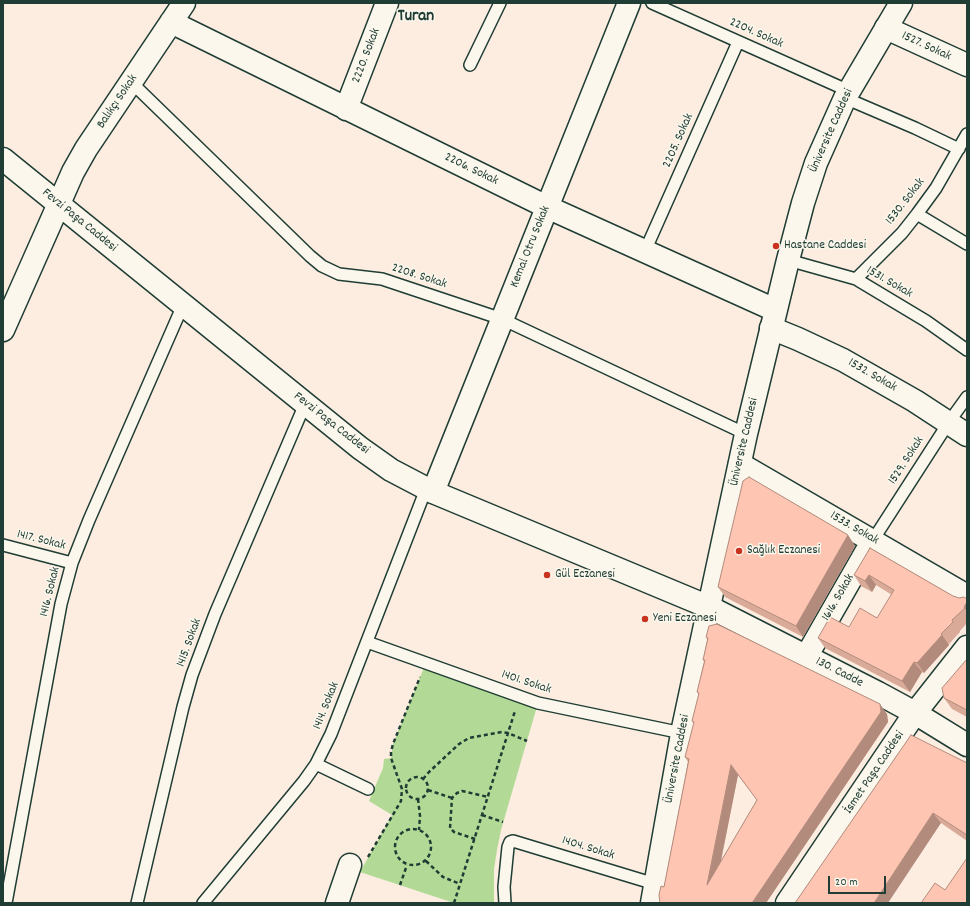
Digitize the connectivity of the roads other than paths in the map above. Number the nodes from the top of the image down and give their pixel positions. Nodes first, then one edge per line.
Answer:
1 (184, 3) edge
2 (387, 3) edge
3 (500, 3) edge
4 (652, 3) edge
5 (901, 3) edge
6 (623, 5) edge
7 (171, 22) junction
8 (886, 28) junction
9 (738, 42) junction
10 (470, 65) dead end
11 (967, 65) edge
12 (131, 82) junction
13 (847, 94) junction
14 (346, 109) junction
15 (967, 134) edge
16 (959, 149) junction
17 (3, 159) edge
18 (58, 204) junction
19 (547, 207) junction
20 (917, 214) junction
21 (967, 244) edge
22 (645, 251) junction
23 (788, 260) junction
24 (856, 280) junction
25 (183, 305) junction
26 (502, 319) junction
27 (773, 319) junction
28 (3, 330) edge
29 (967, 350) edge
30 (967, 397) edge
31 (306, 404) junction
32 (949, 422) junction
33 (746, 434) junction
34 (967, 435) edge
35 (740, 464) junction
36 (430, 490) junction
37 (872, 540) junction
38 (3, 545) edge
39 (72, 563) junction
40 (967, 596) edge
41 (709, 607) junction
42 (367, 642) junction
43 (967, 647) edge
44 (806, 657) junction
45 (915, 713) junction
46 (682, 733) junction
47 (967, 745) edge
48 (316, 764) junction
49 (368, 789) dead end
50 (359, 862) road end
51 (654, 893) edge
52 (6, 903) edge
53 (137, 903) edge
54 (203, 903) edge
55 (337, 903) edge
56 (505, 903) edge
57 (787, 903) edge

1 - 7 street, Balıkçı Sokak
2 - 14 street, 2220. Sokak
3 - 10 lane
4 - 9 lane, 2204. Sokak
5 - 8 street, Üniversite Caddesi
6 - 19 street, Kemal Otru Sokak
7 - 12 street, Balıkçı Sokak
7 - 14 street, 2206. Sokak
8 - 11 street, 1527. Sokak
8 - 13 street, Üniversite Caddesi
9 - 13 lane, 2204. Sokak
9 - 22 lane, 2205. Sokak
12 - 18 street, Balıkçı Sokak
12 - 26 lane, 2208. Sokak
13 - 16 lane, 2204. Sokak
13 - 23 street, Üniversite Caddesi
14 - 19 street, 2206. Sokak
15 - 16 lane, 1530. Sokak
16 - 20 lane, 1530. Sokak
17 - 18 street, Fevzi Paşa Caddesi
18 - 25 street, Fevzi Paşa Caddesi
18 - 28 street, Balıkçı Sokak
19 - 22 street, 2206. Sokak
19 - 26 street, Kemal Otru Sokak
20 - 21 lane
20 - 24 lane, 1530. Sokak
22 - 27 street, 2206. Sokak
23 - 24 lane, 1531. Sokak
23 - 27 street, Üniversite Caddesi
24 - 29 lane, 1531. Sokak
25 - 31 street, Fevzi Paşa Caddesi
25 - 39 lane, 1416. Sokak
26 - 33 lane, 2208. Sokak
26 - 36 street, Kemal Otru Sokak
27 - 32 street, 1532. Sokak
27 - 33 street, Üniversite Caddesi
30 - 32 lane, 1529. Sokak
31 - 36 street, Fevzi Paşa Caddesi
31 - 53 lane, 1415. Sokak
32 - 34 street, 1532. Sokak
32 - 37 lane, 1529. Sokak
33 - 35 street, Üniversite Caddesi
35 - 37 street, 1533. Sokak
35 - 41 street, Üniversite Caddesi
36 - 41 street, Fevzi Paşa Caddesi
36 - 42 lane, 1414. Sokak
37 - 40 street, 1533. Sokak
37 - 44 street, 1616. Sokak
38 - 39 lane, 1417. Sokak
39 - 52 lane, 1416. Sokak
41 - 44 street, 130. Cadde
41 - 46 street, Üniversite Caddesi
42 - 46 lane, 1401. Sokak
42 - 48 lane, 1414. Sokak
43 - 45 street, İsmet Paşa Caddesi
44 - 45 street, 130. Cadde
45 - 47 street, 130. Cadde
45 - 57 street, İsmet Paşa Caddesi
46 - 51 street, Üniversite Caddesi
48 - 49 lane
48 - 54 lane, 1414. Sokak
50 - 55 street
51 - 56 lane, 1404. Sokak

